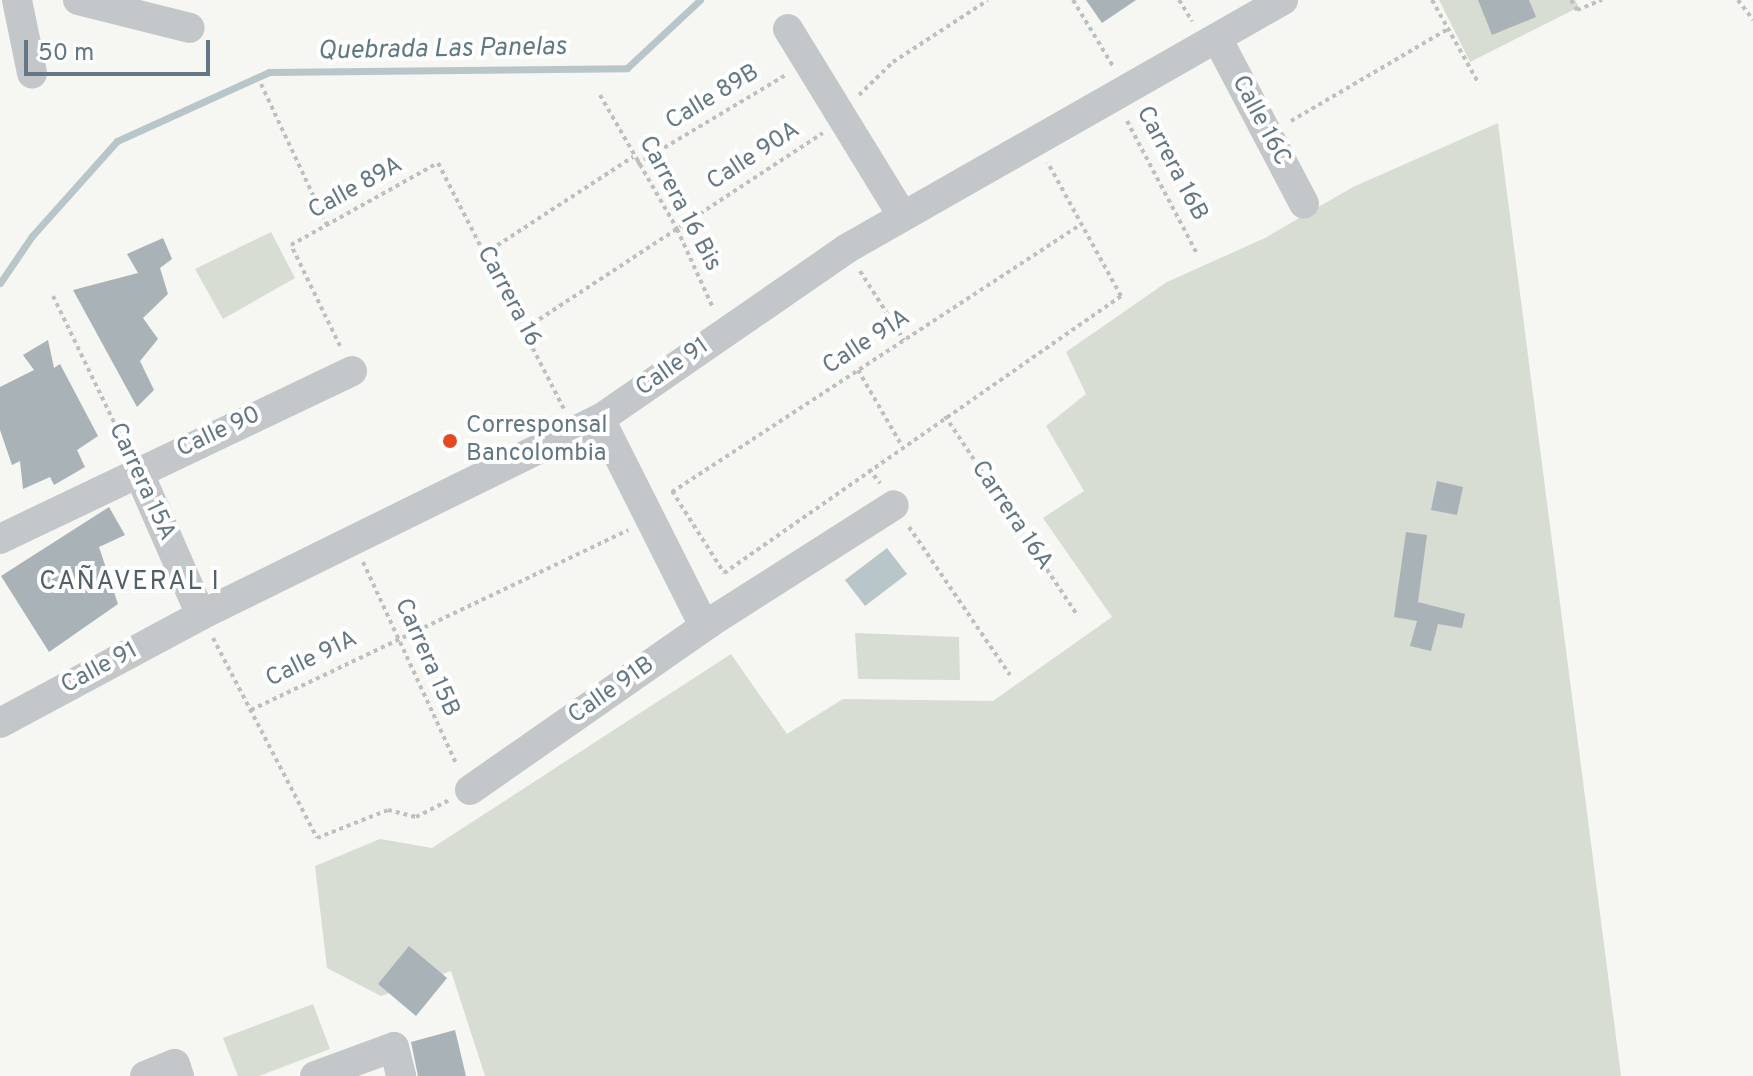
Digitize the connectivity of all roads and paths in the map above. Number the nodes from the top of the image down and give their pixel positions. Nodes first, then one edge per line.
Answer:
1 (17, 0) edge
2 (78, 0) edge
3 (988, 0) edge
4 (1073, 0) edge
5 (1283, 0) edge
6 (1432, 0) edge
7 (1571, 0) edge
8 (1602, 0) edge
9 (1738, 0) edge
10 (1751, 21) edge
11 (190, 28) dead end
12 (788, 29) dead end
13 (1448, 29) junction
14 (1217, 38) junction
15 (807, 63) junction
16 (32, 73) dead end
17 (261, 84) dead end
18 (1479, 84) dead end
19 (1119, 91) junction
20 (600, 95) dead end
21 (841, 121) junction
22 (1267, 135) junction
23 (1036, 139) junction
24 (633, 157) junction
25 (438, 163) joint
26 (637, 164) junction
27 (1304, 204) dead end
28 (902, 215) junction
29 (1082, 224) junction
30 (327, 225) junction
31 (677, 229) junction
32 (846, 249) junction
33 (1196, 252) dead end
34 (484, 254) junction
35 (53, 296) dead end
36 (526, 329) junction
37 (724, 332) junction
38 (904, 340) junction
39 (858, 370) junction
40 (352, 371) joint
41 (945, 416) junction
42 (587, 426) junction
43 (902, 446) junction
44 (869, 469) junction
45 (138, 471) junction
46 (894, 505) junction
47 (650, 519) junction
48 (3, 531) edge
49 (353, 538) junction
50 (201, 615) junction
51 (1077, 615) dead end
52 (709, 623) junction
53 (398, 638) junction
54 (1010, 675) dead end
55 (251, 710) junction
56 (0, 723) edge
57 (470, 790) junction
58 (397, 1062) edge
59 (177, 1070) edge
60 (145, 1076) edge
61 (315, 1076) edge

1 - 16 street
2 - 11 street
3 - 21 path, Calle 90A
4 - 19 path, Carrera 16B
5 - 14 street, Calle 91
6 - 13 path
7 - 8 path
9 - 10 path
12 - 15 street
13 - 18 path
13 - 22 path
14 - 19 street, Calle 91
14 - 22 street, Calle 16C
15 - 21 street
15 - 26 path, Calle 89B
17 - 30 path
19 - 23 street, Calle 91
19 - 33 path, Carrera 16B
20 - 24 path, Carrera 16 Bis
21 - 28 street
21 - 31 path, Calle 90A
22 - 27 street, Calle 16C
23 - 28 street, Calle 91
23 - 29 path
24 - 26 path, Carrera 16 Bis
24 - 34 path
25 - 30 path, Calle 89A
25 - 34 path, Carrera 16
26 - 31 path, Carrera 16 Bis
28 - 32 street, Calle 91
29 - 38 path, Calle 91A
29 - 41 path
30 - 40 path, Calle 89A
31 - 36 path, Calle 90A
31 - 37 path, Carrera 16 Bis
32 - 37 street, Calle 91
32 - 38 path
34 - 36 path, Carrera 16
35 - 45 path, Carrera 15A
36 - 42 path, Carrera 16
37 - 42 street, Calle 91
38 - 39 path, Calle 91A
39 - 43 path
39 - 44 path, Calle 91A
40 - 45 street, Calle 90
41 - 43 path
41 - 51 path, Carrera 16A
42 - 47 street
42 - 49 street, Calle 91
43 - 44 path
44 - 46 path
45 - 48 street, Calle 90
45 - 50 street, Carrera 15A
46 - 52 street, Calle 91B
46 - 54 path
47 - 52 street
47 - 53 path, Calle 91A
49 - 50 street, Calle 91
49 - 53 path, Carrera 15B
50 - 55 path
50 - 56 street, Calle 91
52 - 57 street, Calle 91B
53 - 55 path, Calle 91A
53 - 57 path, Carrera 15B
55 - 57 path
58 - 61 street
59 - 60 street

